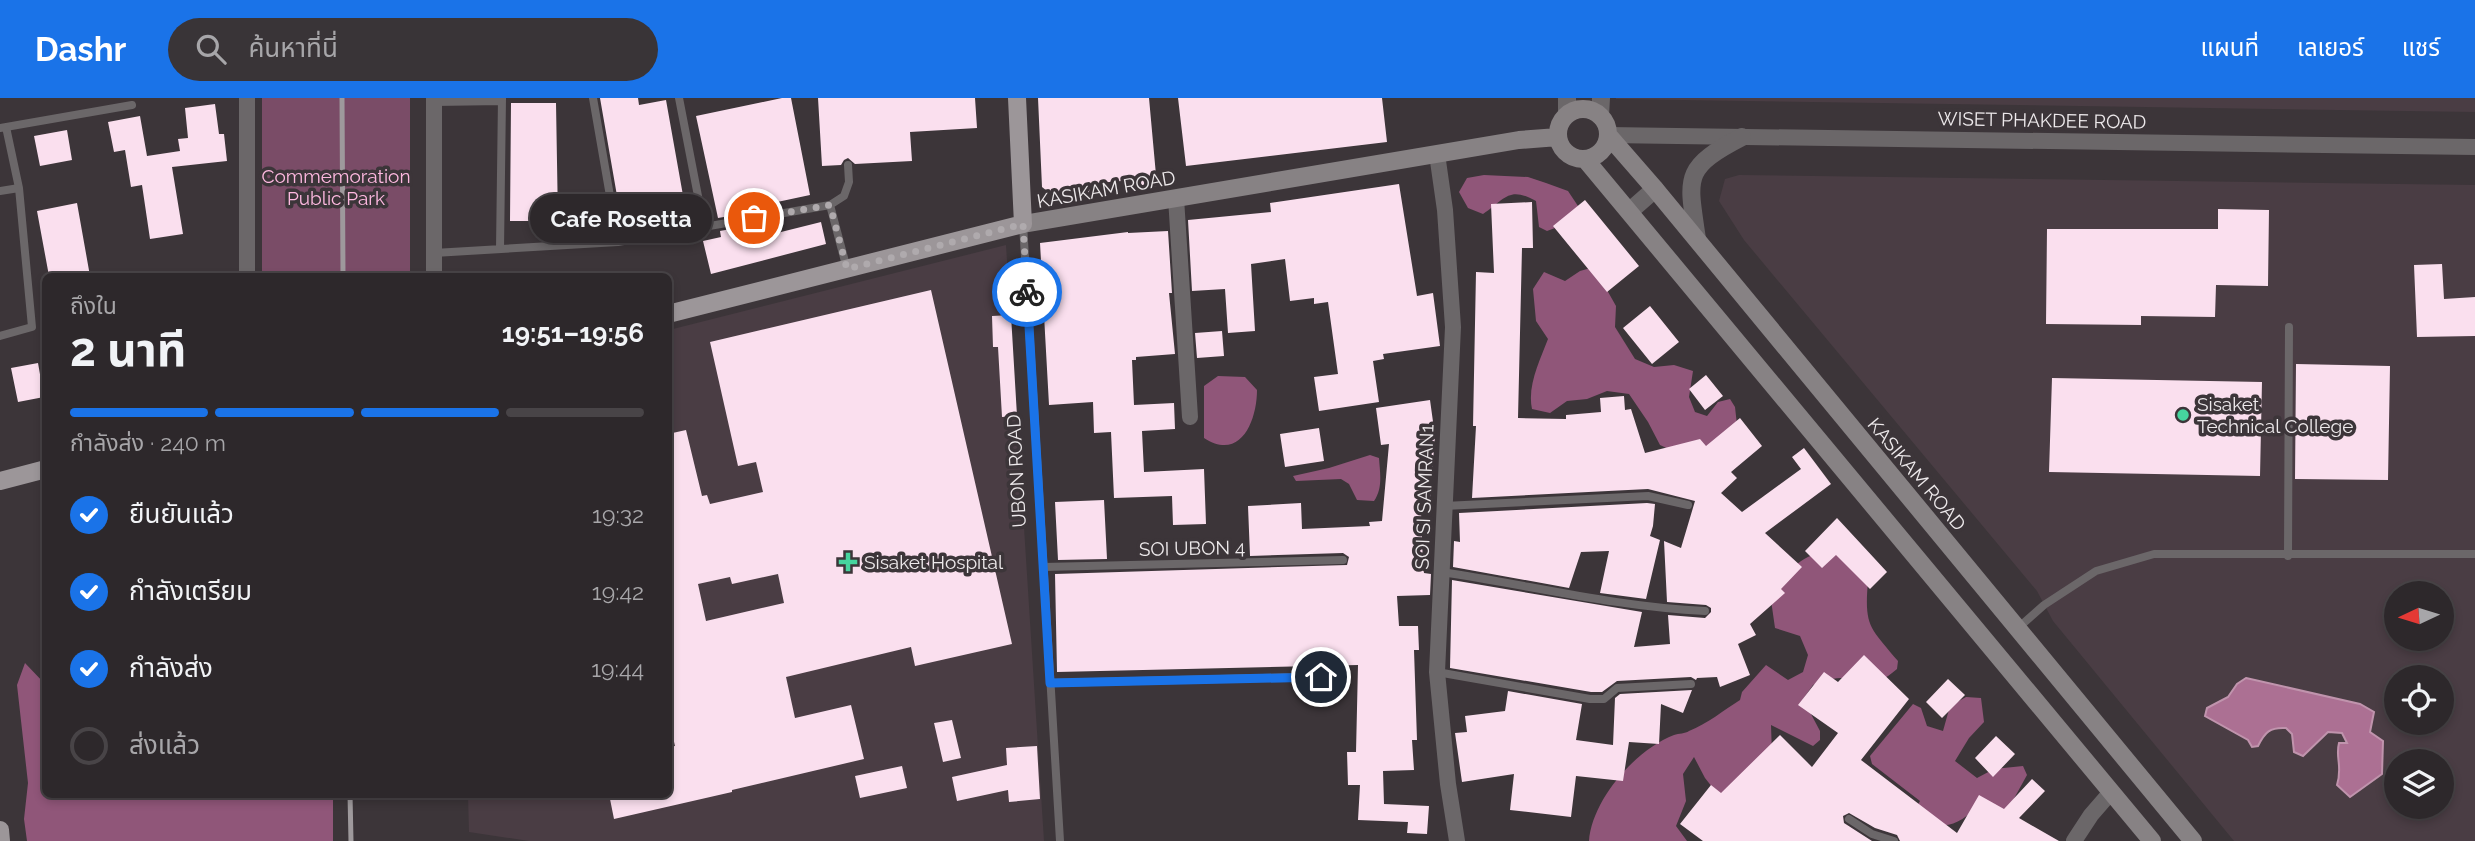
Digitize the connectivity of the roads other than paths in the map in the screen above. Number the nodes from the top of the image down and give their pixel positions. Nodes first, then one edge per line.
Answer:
1 (247, 98) edge
2 (593, 98) edge
3 (679, 98) edge
4 (1017, 98) edge
5 (434, 100) edge
6 (502, 100) edge
7 (132, 105) dead end
8 (1567, 106) edge
9 (1601, 107) edge
10 (3, 128) edge
11 (1608, 135) junction
12 (1558, 137) junction
13 (1742, 137) junction
14 (2475, 147) edge
15 (1437, 154) junction
16 (1584, 159) junction
17 (848, 165) dead end
18 (19, 188) junction
19 (1655, 189) junction
20 (0, 191) edge
21 (1176, 198) junction
22 (830, 205) junction
23 (1630, 211) junction
24 (1023, 224) junction
25 (704, 227) junction
26 (1697, 239) junction
27 (618, 242) junction
28 (500, 249) junction
29 (434, 253) junction
30 (847, 269) junction
31 (247, 273) edge
32 (434, 273) edge
33 (672, 313) edge
34 (2289, 327) dead end
35 (0, 336) edge
36 (1190, 417) dead end
37 (42, 470) edge
38 (7, 479) edge
39 (0, 489) edge
40 (1688, 505) dead end
41 (1444, 506) junction
42 (2474, 555) edge
43 (2288, 556) junction
44 (1343, 561) dead end
45 (1043, 567) junction
46 (1442, 572) junction
47 (1705, 611) dead end
48 (2018, 628) junction
49 (1437, 672) junction
50 (1347, 676) dead end
51 (1050, 683) junction
52 (1690, 684) dead end
53 (2111, 792) junction
54 (1849, 819) dead end
55 (0, 830) edge
56 (1, 841) edge
57 (1060, 841) edge
58 (1457, 841) edge
59 (1894, 841) edge
60 (2074, 841) edge
61 (2152, 841) edge
62 (2193, 841) edge

1 - 31 street
2 - 27 lane
3 - 25 lane
4 - 24 main road, UBON ROAD
5 - 6 lane
5 - 29 street
6 - 28 lane
7 - 10 lane
8 - 9 main road
8 - 12 main road
9 - 11 main road
10 - 18 lane
11 - 13 street, WISET PHAKDEE ROAD
11 - 16 main road
11 - 19 main road, KASIKAM ROAD
12 - 15 main road, KASIKAM ROAD
12 - 16 main road
13 - 14 street, WISET PHAKDEE ROAD
13 - 26 street
15 - 21 main road, KASIKAM ROAD
15 - 41 street, SOI SI SAMRAN1
16 - 23 main road
17 - 22 lane
18 - 20 lane
18 - 35 lane
19 - 23 street
19 - 26 main road, KASIKAM ROAD
21 - 24 main road, KASIKAM ROAD
21 - 36 street
22 - 25 lane
22 - 30 lane
23 - 53 main road
24 - 30 main road, KASIKAM ROAD
24 - 45 lane, UBON ROAD
25 - 27 lane
26 - 48 main road, KASIKAM ROAD
27 - 28 lane
28 - 29 lane
29 - 32 street
30 - 33 main road, KASIKAM ROAD
34 - 43 lane
37 - 38 main road
38 - 39 main road
40 - 41 lane
41 - 46 street, SOI SI SAMRAN1
42 - 43 lane
43 - 48 lane
44 - 45 lane, SOI UBON 4
45 - 51 lane, UBON ROAD
46 - 47 lane
46 - 49 street, SOI SI SAMRAN1
48 - 62 main road, KASIKAM ROAD
49 - 52 lane
49 - 58 street, SOI SI SAMRAN1
50 - 51 lane
51 - 57 lane, UBON ROAD
53 - 60 street
53 - 61 main road
54 - 59 lane
55 - 56 main road

